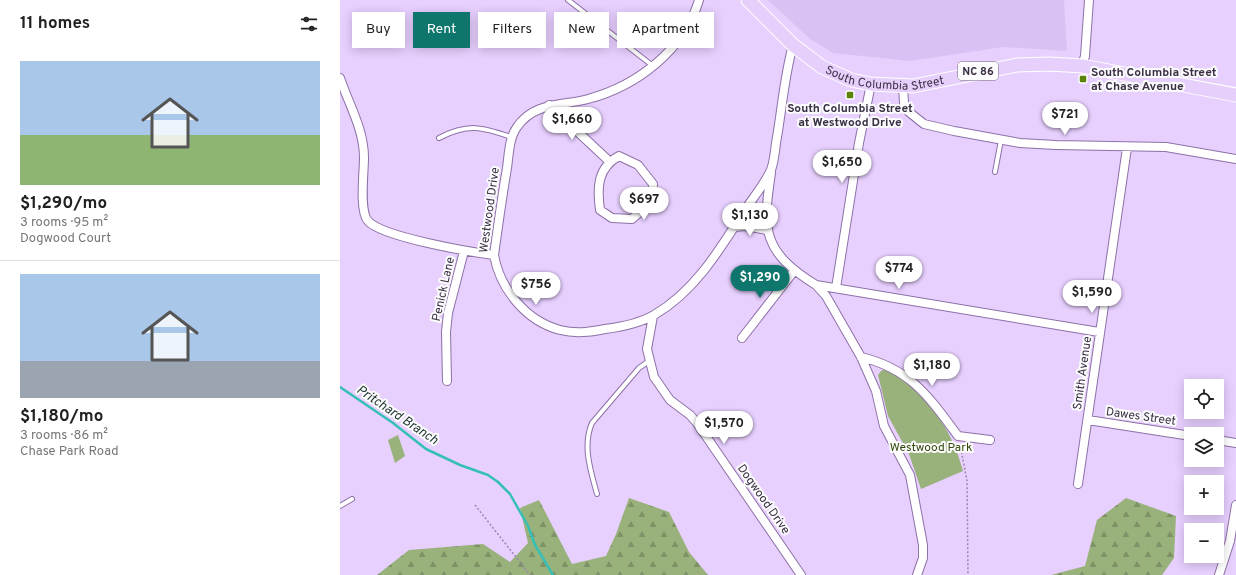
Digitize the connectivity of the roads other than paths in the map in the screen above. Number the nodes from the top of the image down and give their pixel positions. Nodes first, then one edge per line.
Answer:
1 (568, 0) edge
2 (698, 0) edge
3 (748, 0) edge
4 (1089, 0) edge
5 (793, 45) junction
6 (653, 66) junction
7 (1082, 66) junction
8 (340, 78) edge
9 (871, 84) junction
10 (903, 86) junction
11 (1236, 94) edge
12 (549, 105) junction
13 (511, 137) junction
14 (439, 138) dead end
15 (1001, 140) junction
16 (1127, 148) junction
17 (1236, 159) edge
18 (609, 161) junction
19 (771, 169) junction
20 (996, 172) dead end
21 (734, 227) junction
22 (767, 230) junction
23 (464, 251) junction
24 (494, 255) junction
25 (794, 271) junction
26 (816, 285) junction
27 (836, 288) junction
28 (654, 316) junction
29 (1099, 332) junction
30 (742, 338) dead end
31 (861, 357) junction
32 (649, 361) junction
33 (447, 381) dead end
34 (1088, 420) junction
35 (1184, 435) edge
36 (990, 440) dead end
37 (1224, 441) edge
38 (1236, 443) edge
39 (1078, 484) dead end
40 (597, 494) dead end
41 (352, 499) dead end
42 (1236, 505) edge
43 (340, 506) edge
44 (801, 575) edge
45 (917, 575) edge
46 (1218, 575) edge

1 - 6 lane
2 - 6 street, Westwood Drive
3 - 5 main road, South Columbia Street / NC 86
4 - 7 street
5 - 9 main road, South Columbia Street / NC 86
5 - 19 street, Westwood Drive
6 - 12 street, Westwood Drive
7 - 10 main road, South Columbia Street / NC 86
7 - 11 main road, South Columbia Street / NC 86
8 - 23 street
9 - 10 main road, South Columbia Street / NC 86
9 - 27 street
10 - 15 street
12 - 13 street, Westwood Drive
12 - 18 street
13 - 14 lane
13 - 24 street, Westwood Drive
15 - 16 street
15 - 20 lane
16 - 17 street
16 - 29 street, Smith Avenue
18 - 18 street
19 - 21 street, Westwood Drive
19 - 22 street
21 - 22 street
21 - 28 street, Westwood Drive
22 - 25 street
23 - 24 street
23 - 33 street, Penick Lane
24 - 28 street, Westwood Drive
25 - 26 street
25 - 30 street
26 - 27 street
26 - 31 street
27 - 29 street
28 - 32 street, Dogwood Drive
29 - 34 street, Smith Avenue
31 - 36 street
31 - 45 street
32 - 40 lane
32 - 44 street, Dogwood Drive
34 - 35 street, Dawes Street
34 - 39 street, Smith Avenue
37 - 38 street
41 - 43 lane
42 - 46 street

